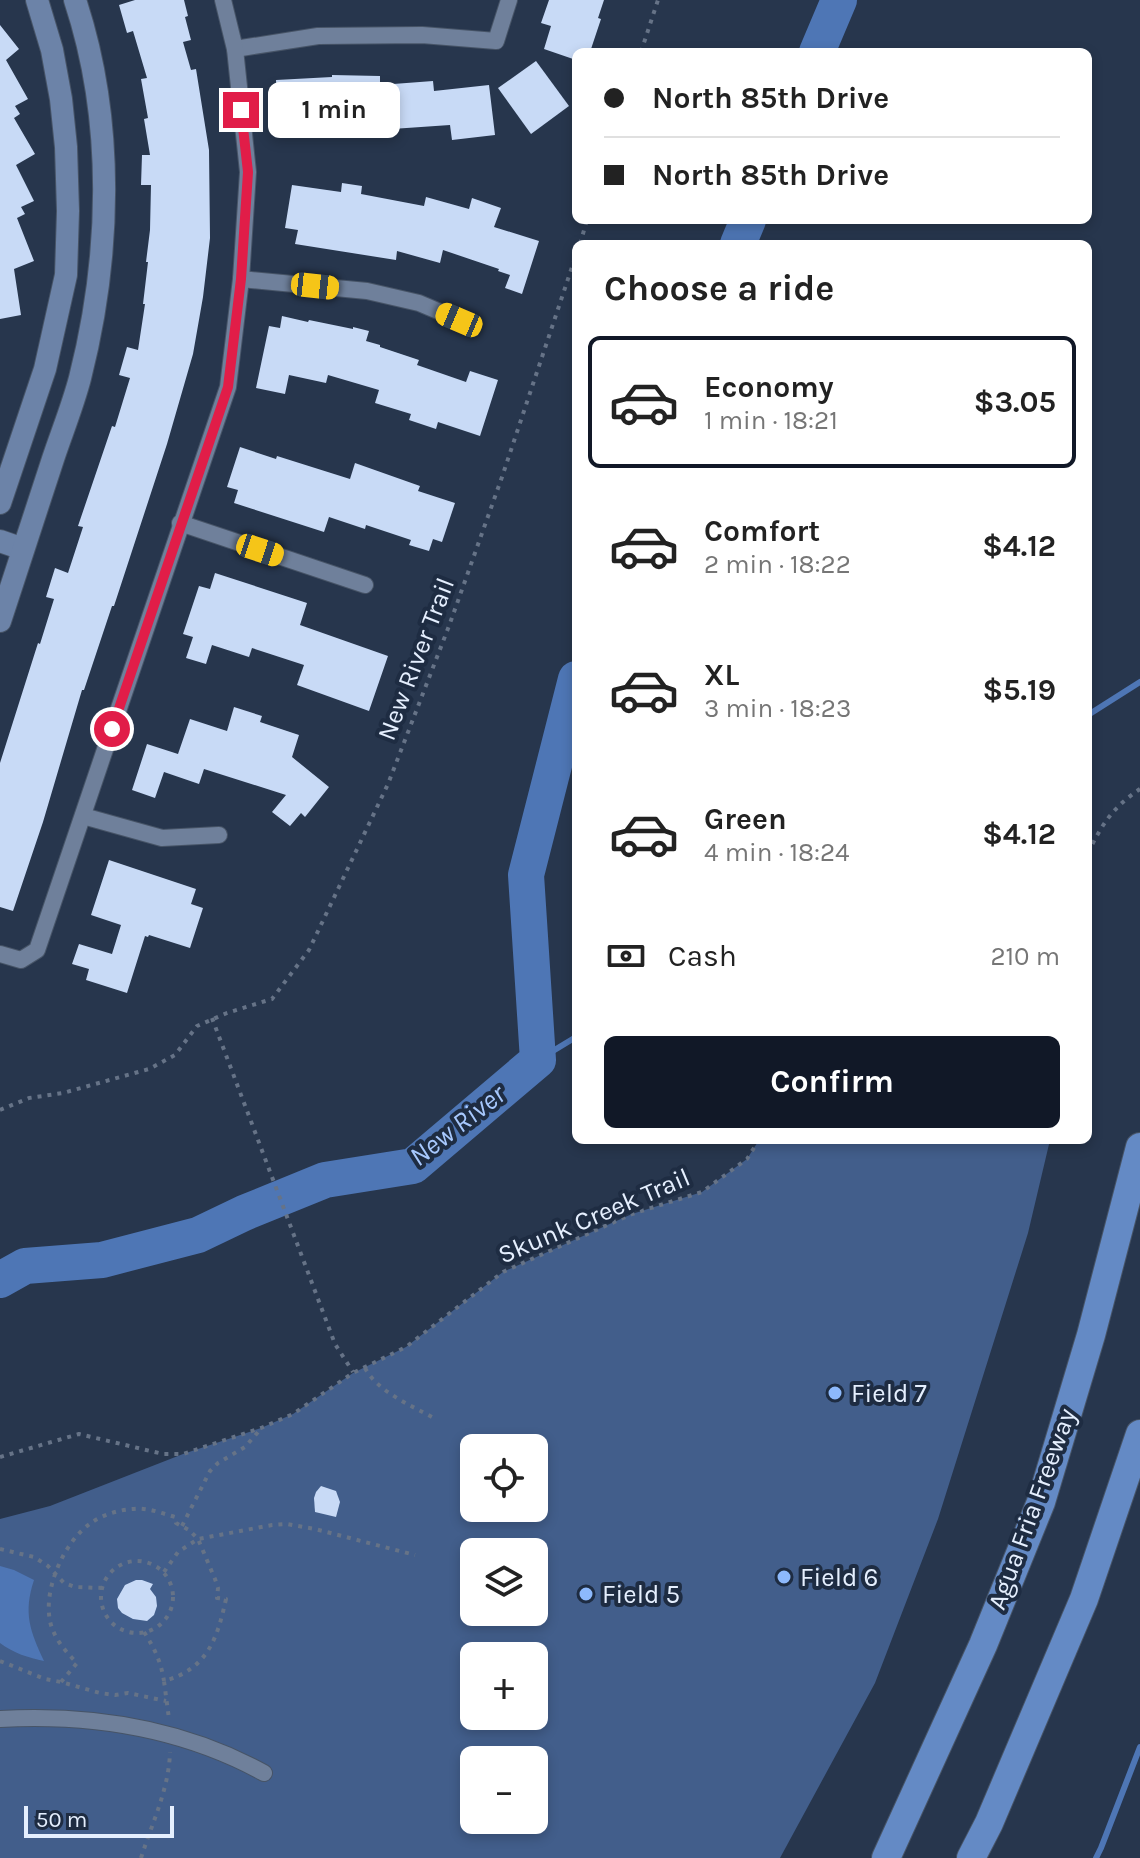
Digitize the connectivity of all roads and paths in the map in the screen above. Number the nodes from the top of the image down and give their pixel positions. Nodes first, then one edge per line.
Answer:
1 (37, 0) edge
2 (75, 0) edge
3 (223, 0) edge
4 (509, 0) edge
5 (658, 0) edge
6 (642, 48) edge
7 (235, 49) junction
8 (572, 267) edge
9 (241, 279) junction
10 (459, 320) dead end
11 (0, 503) edge
12 (180, 523) junction
13 (0, 541) edge
14 (23, 549) junction
15 (365, 585) dead end
16 (0, 621) edge
17 (1140, 789) edge
18 (83, 816) junction
19 (219, 835) dead end
20 (1092, 845) edge
21 (0, 954) edge
22 (212, 1018) junction
23 (0, 1110) edge
24 (756, 1144) edge
25 (1140, 1147) edge
26 (365, 1368) junction
27 (353, 1373) junction
28 (432, 1417) dead end
29 (261, 1428) junction
30 (1140, 1434) edge
31 (0, 1457) edge
32 (182, 1526) junction
33 (198, 1539) junction
34 (0, 1549) edge
35 (415, 1555) dead end
36 (164, 1572) junction
37 (55, 1573) junction
38 (102, 1588) junction
39 (144, 1632) junction
40 (0, 1661) edge
41 (164, 1681) junction
42 (61, 1682) junction
43 (166, 1701) junction
44 (0, 1719) edge
45 (171, 1734) junction
46 (264, 1773) dead end
47 (141, 1858) edge
48 (886, 1858) edge
49 (971, 1858) edge

1 - 11 street
2 - 14 street
3 - 7 street
4 - 7 street
5 - 6 path
7 - 9 street
8 - 22 path, New River Trail
9 - 10 street
9 - 12 street
12 - 15 street
12 - 18 street
13 - 14 street
14 - 16 street
17 - 20 path
18 - 19 street
18 - 21 street
22 - 23 path, New River Trail
22 - 27 path
24 - 26 path, Skunk Creek Trail
25 - 48 highway, Agua Fria Freeway
26 - 27 path, Skunk Creek Trail
26 - 28 path
27 - 29 path, Skunk Creek Trail
29 - 31 path, Skunk Creek Trail
29 - 32 path
30 - 49 highway
32 - 33 path
32 - 37 path
33 - 35 path
33 - 36 path
33 - 41 path
34 - 37 path
36 - 38 path
36 - 39 path
37 - 38 path
37 - 42 path
38 - 39 path
39 - 41 path
40 - 42 path
41 - 43 path
42 - 43 path
43 - 45 path
44 - 45 street
45 - 46 street
45 - 47 path

